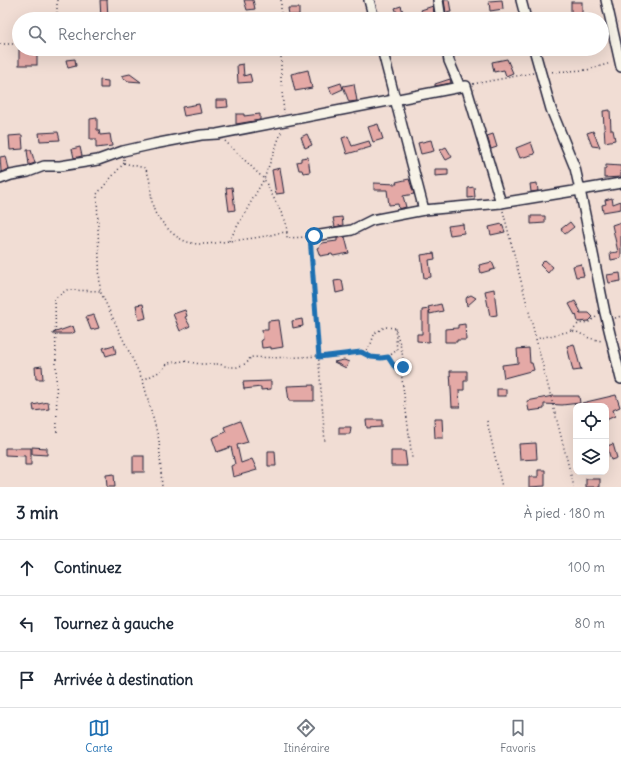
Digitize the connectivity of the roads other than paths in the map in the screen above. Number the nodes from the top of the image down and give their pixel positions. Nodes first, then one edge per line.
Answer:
1 (369, 0) edge
2 (438, 0) edge
3 (521, 0) edge
4 (606, 0) edge
5 (372, 12) edge
6 (440, 12) edge
7 (524, 12) edge
8 (609, 12) edge
9 (609, 14) edge
10 (384, 56) edge
11 (448, 56) edge
12 (536, 56) edge
13 (620, 64) edge
14 (463, 86) junction
15 (395, 100) junction
16 (0, 179) edge
17 (621, 183) edge
18 (580, 190) junction
19 (501, 203) junction
20 (424, 210) junction
21 (312, 236) road end
22 (621, 379) edge

1 - 5 street
2 - 6 street
3 - 7 street
4 - 8 street
9 - 13 street
10 - 15 street
11 - 14 street
12 - 18 street
14 - 15 street
14 - 19 street
15 - 16 street
15 - 20 street
17 - 18 street
18 - 19 street
18 - 22 street
19 - 20 street
20 - 21 street

